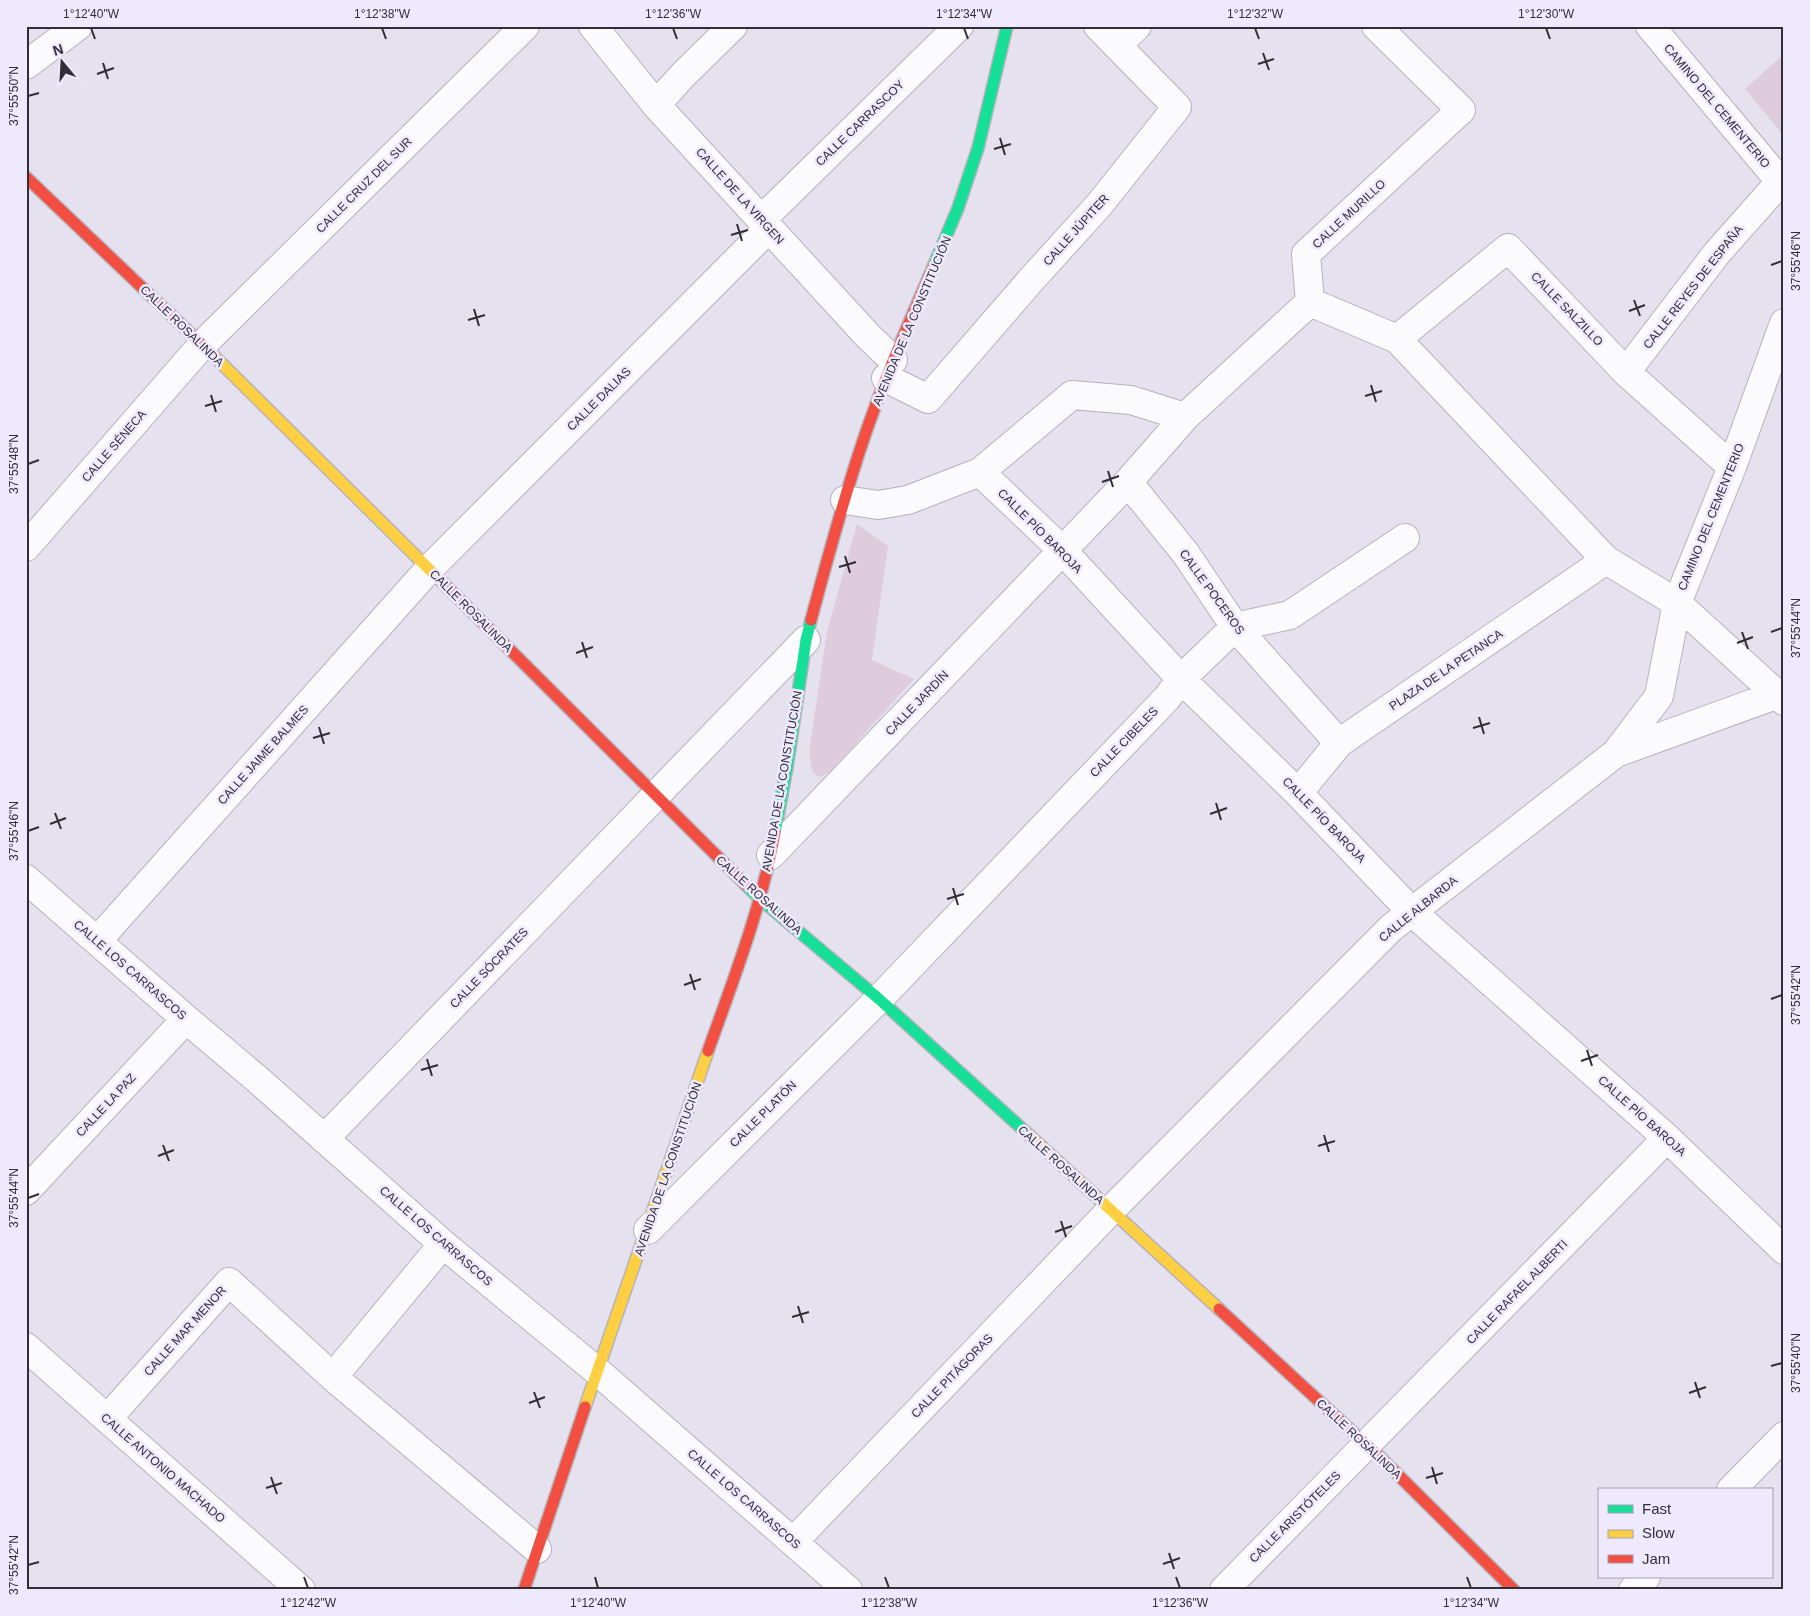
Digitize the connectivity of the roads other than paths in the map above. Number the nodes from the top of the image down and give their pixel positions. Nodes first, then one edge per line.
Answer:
1 (78, 26) edge
2 (525, 26) edge
3 (593, 26) edge
4 (733, 26) edge
5 (959, 26) edge
6 (1007, 26) edge
7 (1098, 26) edge
8 (1137, 26) edge
9 (1376, 26) edge
10 (1650, 26) edge
11 (1117, 46) junction
12 (26, 65) edge
13 (656, 105) junction
14 (26, 177) edge
15 (1782, 184) edge
16 (765, 224) junction
17 (1310, 302) junction
18 (1784, 323) edge
19 (1397, 339) junction
20 (202, 345) junction
21 (889, 369) junction
22 (1626, 372) junction
23 (1185, 417) junction
24 (1732, 467) junction
25 (980, 472) junction
26 (1128, 482) junction
27 (845, 500) junction
28 (1405, 538) dead end
29 (26, 547) edge
30 (1062, 550) junction
31 (1606, 560) junction
32 (429, 569) junction
33 (1677, 603) junction
34 (1235, 626) junction
35 (806, 640) junction
36 (1181, 679) junction
37 (1781, 696) edge
38 (1339, 744) junction
39 (1616, 753) junction
40 (1298, 792) junction
41 (655, 796) junction
42 (771, 856) junction
43 (26, 879) edge
44 (759, 898) junction
45 (1412, 912) junction
46 (97, 941) junction
47 (879, 999) junction
48 (186, 1019) junction
49 (1668, 1138) junction
50 (324, 1139) junction
51 (26, 1191) edge
52 (1111, 1210) junction
53 (648, 1230) junction
54 (443, 1244) junction
55 (1784, 1250) edge
56 (26, 1346) edge
57 (597, 1371) junction
58 (333, 1377) junction
59 (107, 1419) junction
60 (1784, 1436) edge
61 (1367, 1445) junction
62 (1733, 1488) edge
63 (793, 1542) junction
64 (537, 1549) junction
65 (1645, 1578) edge
66 (301, 1590) edge
67 (524, 1590) edge
68 (848, 1590) edge
69 (1224, 1590) edge
70 (1514, 1590) edge
71 (1634, 1590) edge

1 - 12 street
2 - 20 street, CALLE CRUZ DEL SUR
3 - 13 street, CALLE DE LA VIRGEN
4 - 13 street
5 - 16 street, CALLE CARRASCOY
6 - 21 street, AVENIDA DE LA CONSTITUCIÓN
7 - 11 street, CALLE JÚPITER
8 - 11 street
9 - 17 street, CALLE MURILLO
10 - 15 street, CAMINO DEL CEMENTERIO
11 - 21 street, CALLE JÚPITER
13 - 16 street, CALLE DE LA VIRGEN
14 - 20 street, CALLE ROSALINDA
15 - 22 street, CALLE REYES DE ESPAÑA
16 - 21 street, CALLE DE LA VIRGEN
16 - 32 street, CALLE DALIAS
17 - 19 street
17 - 23 street
18 - 24 street, CAMINO DEL CEMENTERIO
19 - 22 street, CALLE SALZILLO
19 - 31 street
20 - 29 street, CALLE SÉNECA
20 - 32 street, CALLE ROSALINDA
21 - 27 street, AVENIDA DE LA CONSTITUCIÓN
22 - 24 street, CALLE SALZILLO
23 - 25 street
23 - 26 street
24 - 33 street, CAMINO DEL CEMENTERIO
25 - 27 street
25 - 30 street, CALLE PÍO BAROJA
26 - 30 street, CALLE JARDÍN
26 - 34 street, CALLE POCEROS
27 - 35 street, AVENIDA DE LA CONSTITUCIÓN
28 - 34 street
30 - 36 street, CALLE PÍO BAROJA
30 - 42 street, CALLE JARDÍN
31 - 33 street
31 - 38 street, PLAZA DE LA PETANCA
32 - 41 street, CALLE ROSALINDA
32 - 46 street, CALLE JAIME BALMES
33 - 37 street, CAMINO DEL CEMENTERIO
33 - 39 street
34 - 36 street, CALLE CIBELES
34 - 38 street, CALLE POCEROS
35 - 41 street, CALLE SÓCRATES
35 - 42 street, AVENIDA DE LA CONSTITUCIÓN
36 - 40 street, CALLE PÍO BAROJA
36 - 47 street, CALLE CIBELES
37 - 39 street, CALLE ALBARDA
38 - 40 street, PLAZA DE LA PETANCA
39 - 45 street, CALLE ALBARDA
40 - 45 street, CALLE PÍO BAROJA
41 - 44 street, CALLE ROSALINDA
41 - 50 street, CALLE SÓCRATES
42 - 44 street, AVENIDA DE LA CONSTITUCIÓN
43 - 46 street, CALLE LOS CARRASCOS
44 - 47 street, CALLE ROSALINDA
44 - 53 street, AVENIDA DE LA CONSTITUCIÓN
45 - 49 street, CALLE PÍO BAROJA
45 - 52 street, CALLE ALBARDA
46 - 48 street, CALLE LOS CARRASCOS
47 - 52 street, CALLE ROSALINDA
47 - 53 street, CALLE PLATÓN
48 - 50 street, CALLE LOS CARRASCOS
48 - 51 street, CALLE LA PAZ
49 - 55 street, CALLE PÍO BAROJA
49 - 61 street, CALLE RAFAEL ALBERTI
50 - 54 street, CALLE LOS CARRASCOS
52 - 61 street, CALLE ROSALINDA
52 - 63 street, CALLE PITÁGORAS
53 - 57 street, AVENIDA DE LA CONSTITUCIÓN
54 - 57 street, CALLE LOS CARRASCOS
54 - 58 street
56 - 59 street, CALLE ANTONIO MACHADO
57 - 63 street, CALLE LOS CARRASCOS
57 - 64 street, AVENIDA DE LA CONSTITUCIÓN
58 - 59 street, CALLE MAR MENOR
58 - 64 street, CALLE MAR MENOR
59 - 66 street, CALLE ANTONIO MACHADO
60 - 62 street
61 - 69 street, CALLE ARISTÓTELES
61 - 70 street, CALLE ROSALINDA
63 - 68 street, CALLE LOS CARRASCOS
64 - 67 street, AVENIDA DE LA CONSTITUCIÓN
65 - 71 street

